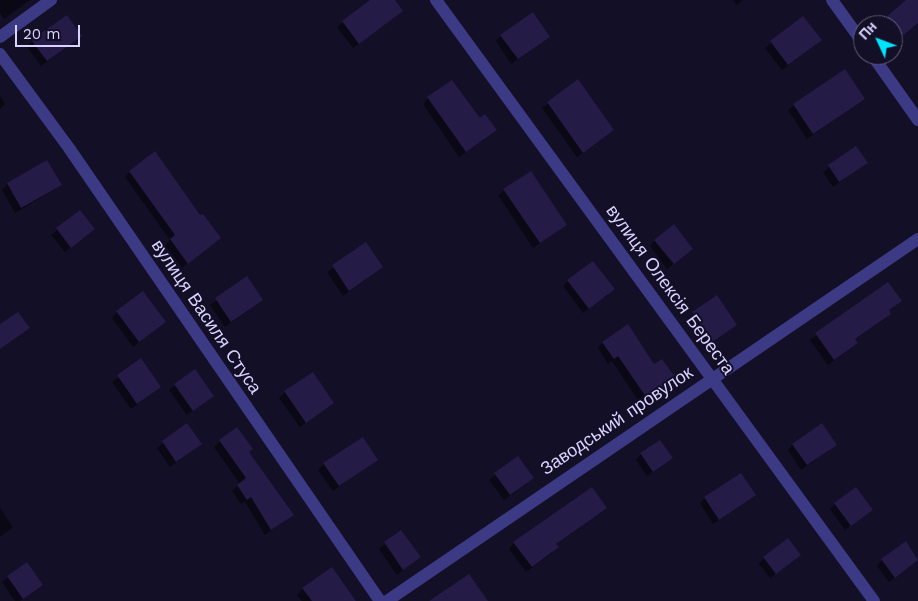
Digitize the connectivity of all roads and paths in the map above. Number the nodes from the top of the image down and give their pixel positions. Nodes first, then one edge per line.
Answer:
1 (51, 0) edge
2 (436, 0) edge
3 (832, 0) edge
4 (853, 29) edge
5 (0, 37) edge
6 (0, 54) edge
7 (879, 65) edge
8 (918, 120) edge
9 (918, 239) edge
10 (712, 377) junction
11 (380, 601) edge
12 (387, 601) edge
13 (874, 601) edge

1 - 5 street
2 - 10 street, вулиця Олексія Береста
3 - 4 street
6 - 11 street, вулиця Василя Стуса
7 - 8 street
9 - 10 street, Заводський провулок
10 - 12 street, Заводський провулок
10 - 13 street, вулиця Олексія Береста

